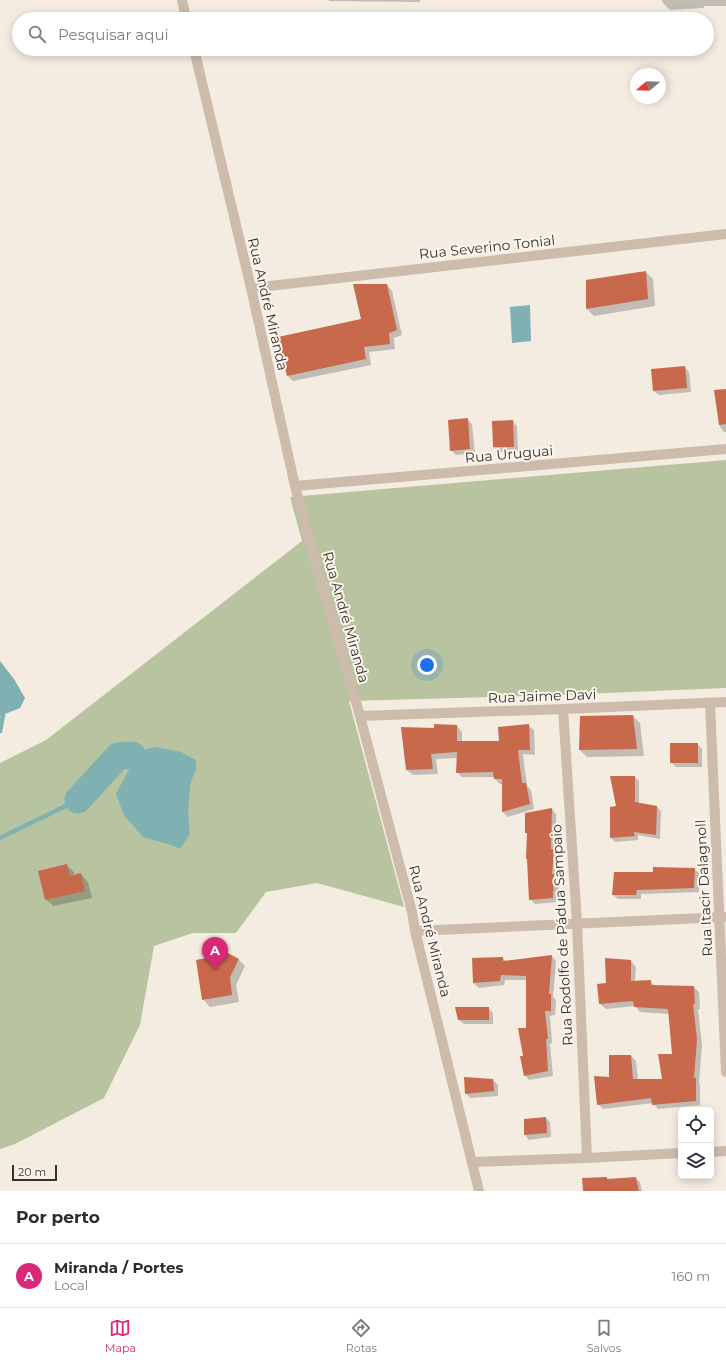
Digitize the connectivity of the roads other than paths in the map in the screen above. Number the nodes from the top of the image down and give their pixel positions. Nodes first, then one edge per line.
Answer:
1 (182, 0) edge
2 (185, 12) edge
3 (196, 56) edge
4 (726, 234) edge
5 (251, 288) junction
6 (726, 449) edge
7 (295, 486) junction
8 (726, 702) edge
9 (710, 703) junction
10 (563, 710) junction
11 (360, 716) junction
12 (723, 918) edge
13 (577, 923) junction
14 (415, 931) junction
15 (726, 1072) edge
16 (726, 1151) edge
17 (714, 1152) edge
18 (678, 1153) edge
19 (587, 1158) junction
20 (472, 1162) junction
21 (479, 1191) edge

1 - 2 street
3 - 5 street, Rua André Miranda
4 - 5 street, Rua Severino Tonial
5 - 7 street, Rua André Miranda
6 - 7 street, Rua Uruguai
7 - 11 street, Rua André Miranda
8 - 9 street, Rua Jaime Davi
9 - 10 street, Rua Jaime Davi
9 - 12 street, Rua Itacir Dalagnoll
10 - 11 street, Rua Jaime Davi
10 - 13 street, Rua Rodolfo de Pádua Sampaio
11 - 14 street, Rua André Miranda
12 - 13 street
12 - 15 street, Rua Itacir Dalagnoll
13 - 14 street
13 - 19 street, Rua Rodolfo de Pádua Sampaio
14 - 20 street, Rua André Miranda
16 - 17 street
18 - 19 street
19 - 20 street
20 - 21 street, Rua André Miranda

